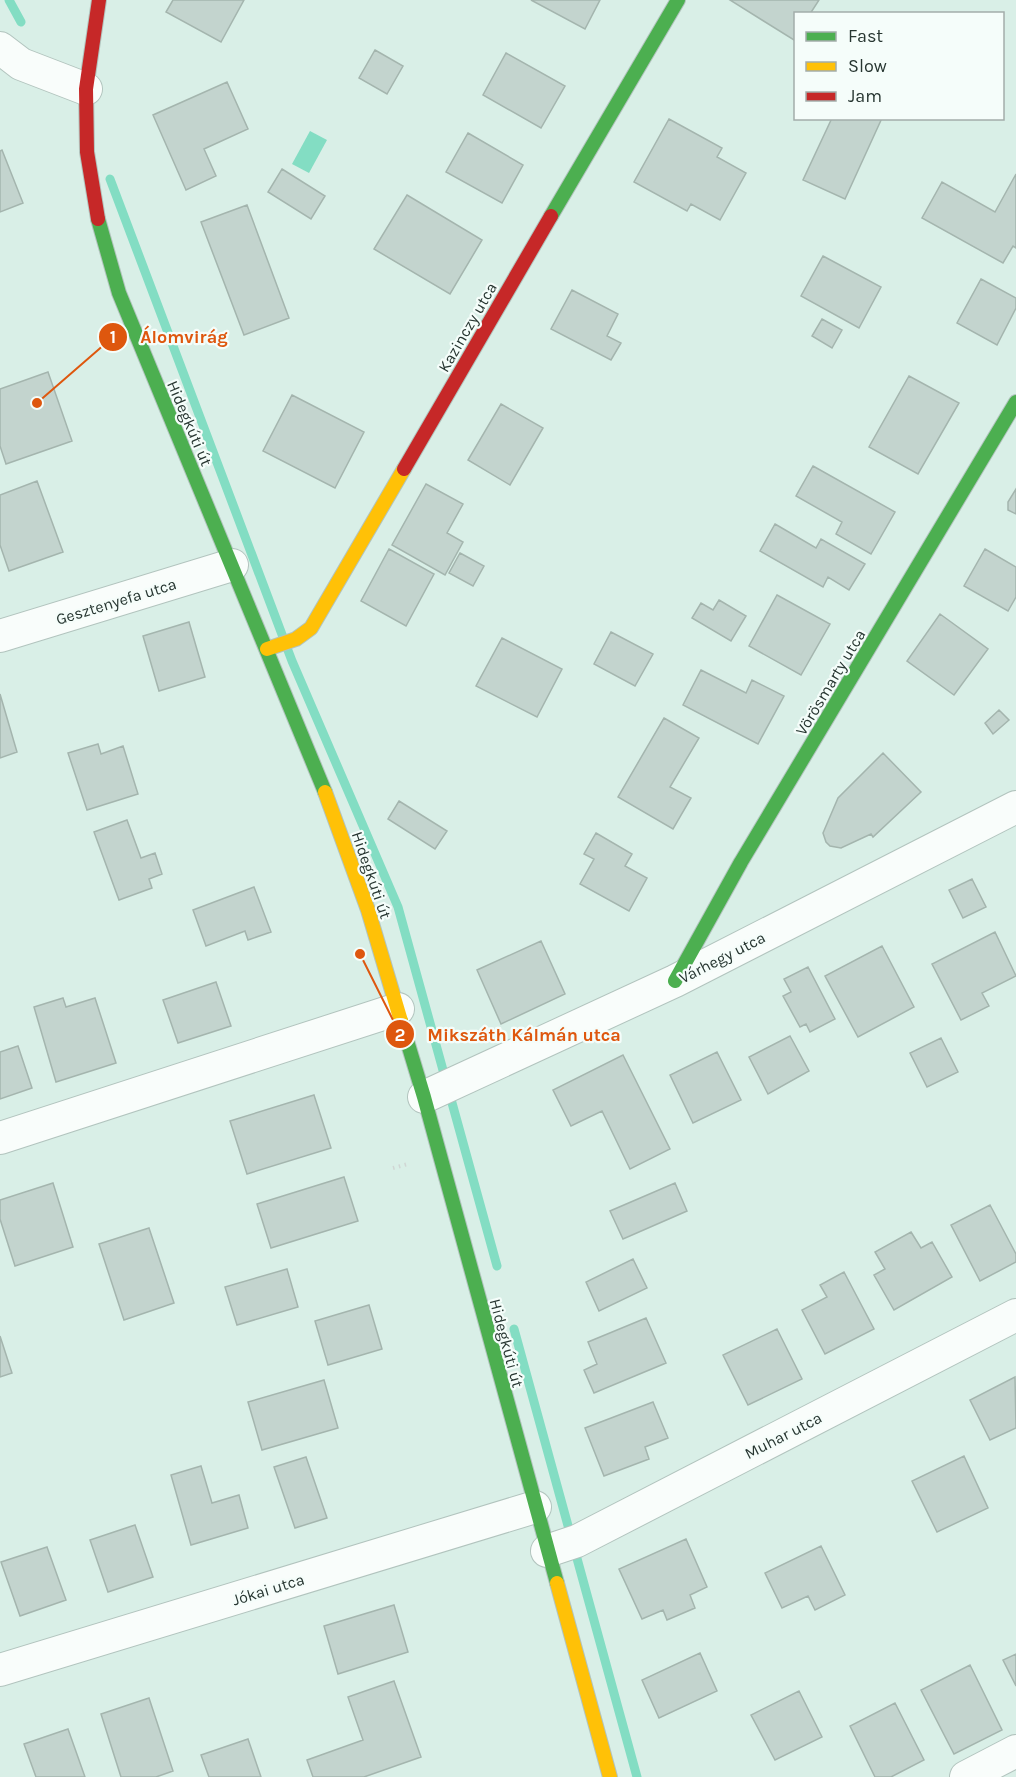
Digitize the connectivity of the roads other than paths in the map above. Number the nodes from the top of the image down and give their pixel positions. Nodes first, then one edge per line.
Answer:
1 (99, 0) edge
2 (678, 0) edge
3 (0, 49) edge
4 (86, 89) junction
5 (1016, 402) edge
6 (232, 565) junction
7 (0, 636) edge
8 (272, 648) junction
9 (1016, 807) edge
10 (675, 981) junction
11 (398, 1009) junction
12 (439, 1091) junction
13 (0, 1138) edge
14 (1016, 1315) edge
15 (535, 1508) junction
16 (562, 1546) junction
17 (0, 1670) edge
18 (1016, 1751) edge
19 (610, 1777) edge
20 (966, 1777) edge

1 - 4 main road, Hidegkúti út
2 - 8 main road, Kazinczy utca
3 - 4 street
4 - 6 main road, Hidegkúti út
5 - 10 main road, Vörösmarty utca
6 - 7 street, Gesztenyefa utca
6 - 8 main road, Hidegkúti út
8 - 11 main road, Hidegkúti út
9 - 10 street, Várhegy utca
10 - 12 street, Várhegy utca
11 - 12 main road, Hidegkúti út
11 - 13 street
12 - 15 main road, Hidegkúti út
14 - 16 street, Muhar utca
15 - 16 main road, Hidegkúti út
15 - 17 street, Jókai utca
16 - 19 main road, Hidegkúti út
18 - 20 street

